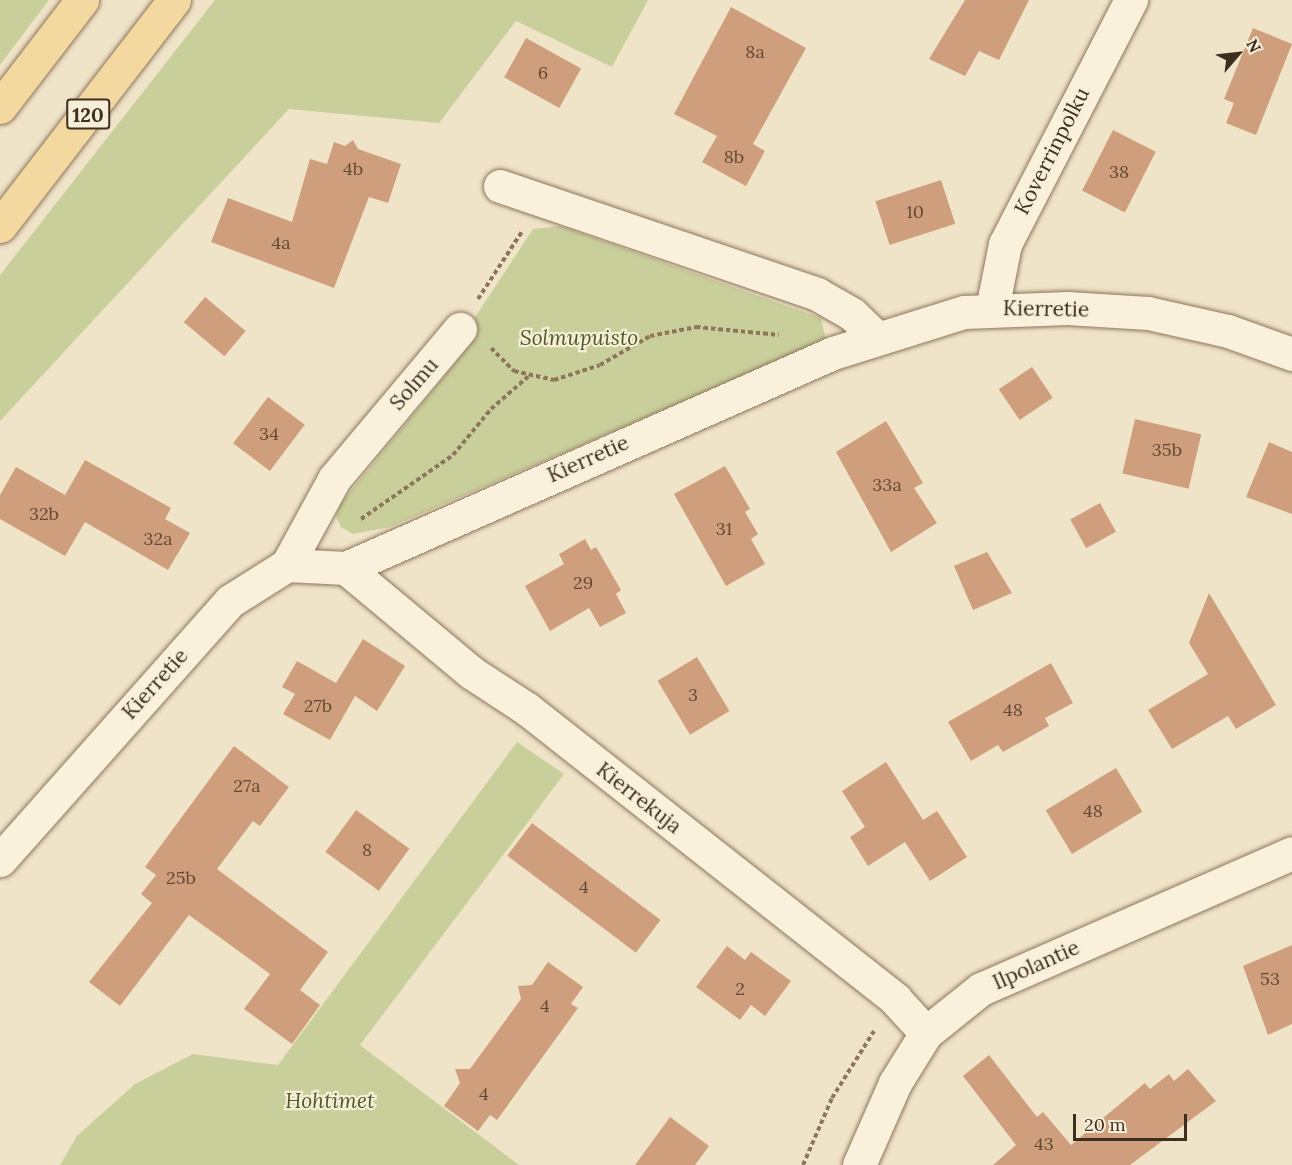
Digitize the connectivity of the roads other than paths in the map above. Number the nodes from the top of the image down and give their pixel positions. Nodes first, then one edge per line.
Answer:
1 (82, 0) edge
2 (174, 0) edge
3 (1131, 0) edge
4 (0, 107) edge
5 (500, 186) dead end
6 (0, 226) edge
7 (992, 309) junction
8 (463, 323) road end
9 (876, 337) junction
10 (1292, 354) edge
11 (287, 565) junction
12 (346, 568) junction
13 (1292, 853) edge
14 (0, 860) edge
15 (926, 1033) junction
16 (859, 1165) edge

1 - 4 main road
2 - 6 main road, 120
3 - 7 street, Koverrinpolku
5 - 9 street
7 - 9 street, Kierretie
7 - 10 street, Kierretie
8 - 11 street, Solmu
9 - 12 street, Kierretie
11 - 12 street, Kierretie
11 - 14 street, Kierretie
12 - 15 street, Kierrekuja
13 - 15 street, Ilpolantie
15 - 16 street, Ilpolantie

